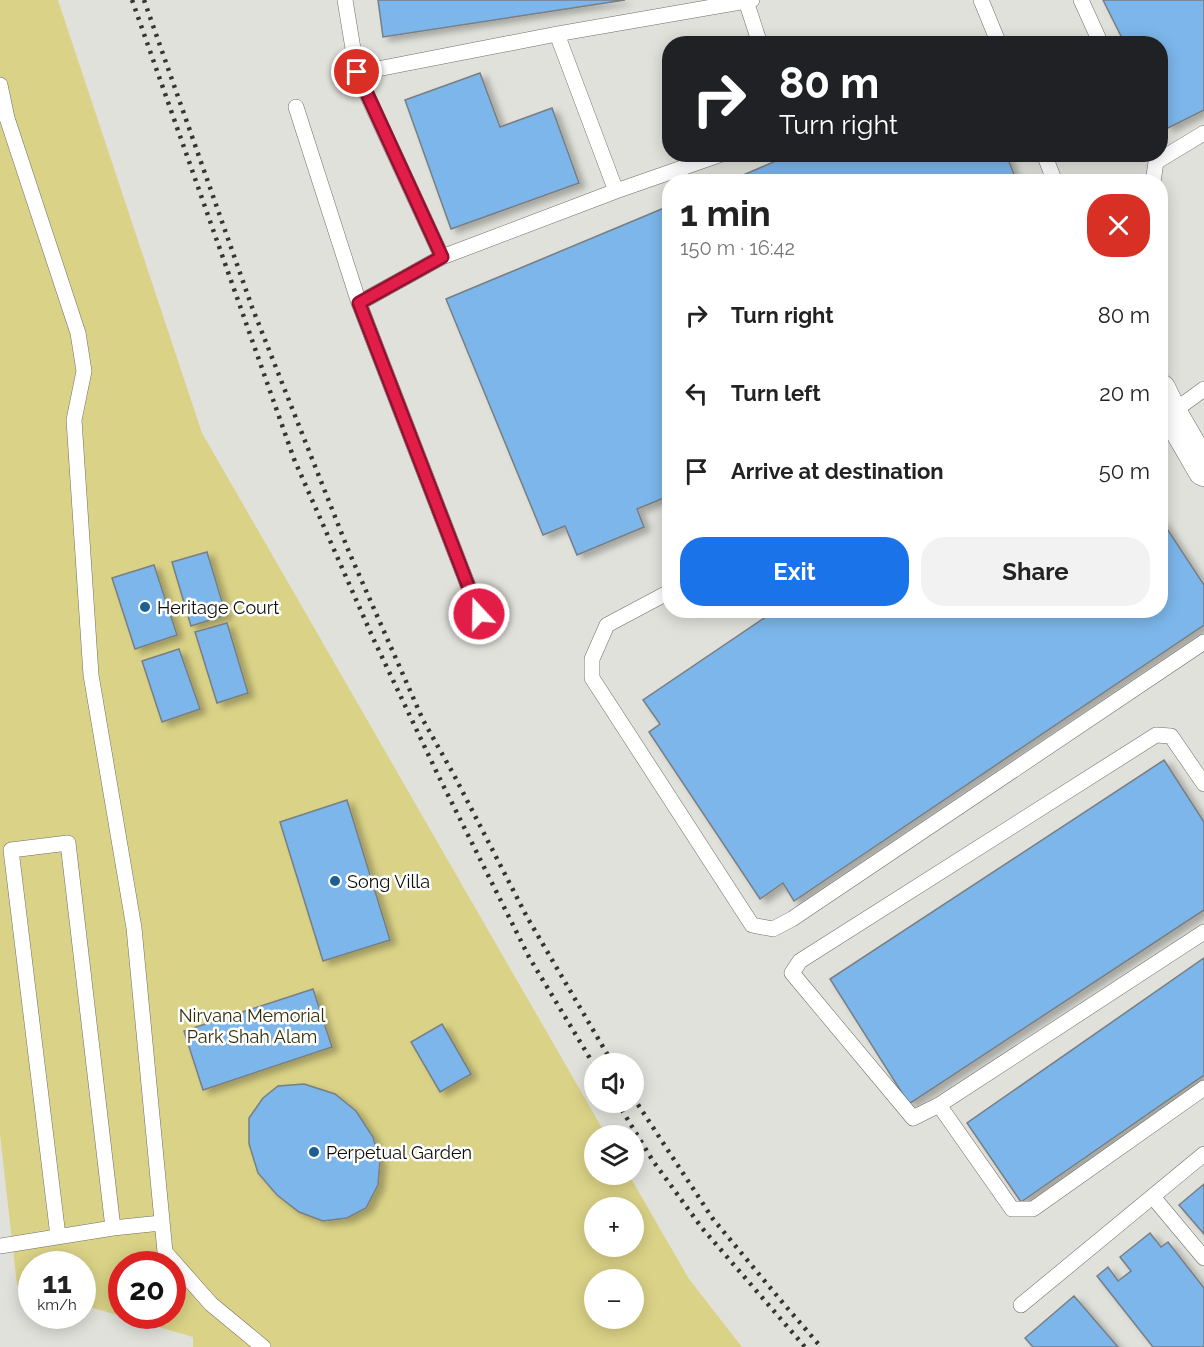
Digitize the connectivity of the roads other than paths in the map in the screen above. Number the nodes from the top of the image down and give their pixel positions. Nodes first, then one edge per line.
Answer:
1 (345, 0) edge
2 (981, 0) edge
3 (1081, 0) edge
4 (749, 1) edge
5 (556, 34) junction
6 (758, 36) edge
7 (996, 36) edge
8 (1097, 36) edge
9 (357, 72) junction
10 (0, 85) edge
11 (296, 107) dead end
12 (1204, 133) edge
13 (1168, 151) edge
14 (699, 162) edge
15 (665, 174) edge
16 (662, 175) edge
17 (616, 191) junction
18 (442, 257) junction
19 (359, 303) junction
20 (1204, 389) edge
21 (1168, 401) edge
22 (1168, 407) edge
23 (1204, 470) edge
24 (662, 596) edge
25 (479, 614) dead end
26 (1204, 642) edge
27 (1204, 784) edge
28 (1204, 932) edge
29 (1204, 1088) edge
30 (939, 1105) junction
31 (1204, 1154) edge
32 (1153, 1197) junction
33 (161, 1223) junction
34 (113, 1228) junction
35 (58, 1236) junction
36 (0, 1246) edge
37 (1204, 1258) edge
38 (1021, 1305) dead end
39 (263, 1347) edge

1 - 9 lane
2 - 7 lane
3 - 8 lane
4 - 5 lane
4 - 6 lane
5 - 9 lane
5 - 17 lane
9 - 18 lane
10 - 33 lane
11 - 19 lane
12 - 13 lane
14 - 15 lane
16 - 17 lane
17 - 18 lane
18 - 19 lane
19 - 25 lane
20 - 21 lane
22 - 23 street
24 - 26 lane
27 - 30 lane
28 - 30 lane
29 - 30 lane
31 - 32 lane
32 - 37 lane
32 - 38 lane
33 - 34 lane
33 - 39 lane
34 - 35 lane
34 - 35 lane
35 - 36 lane

